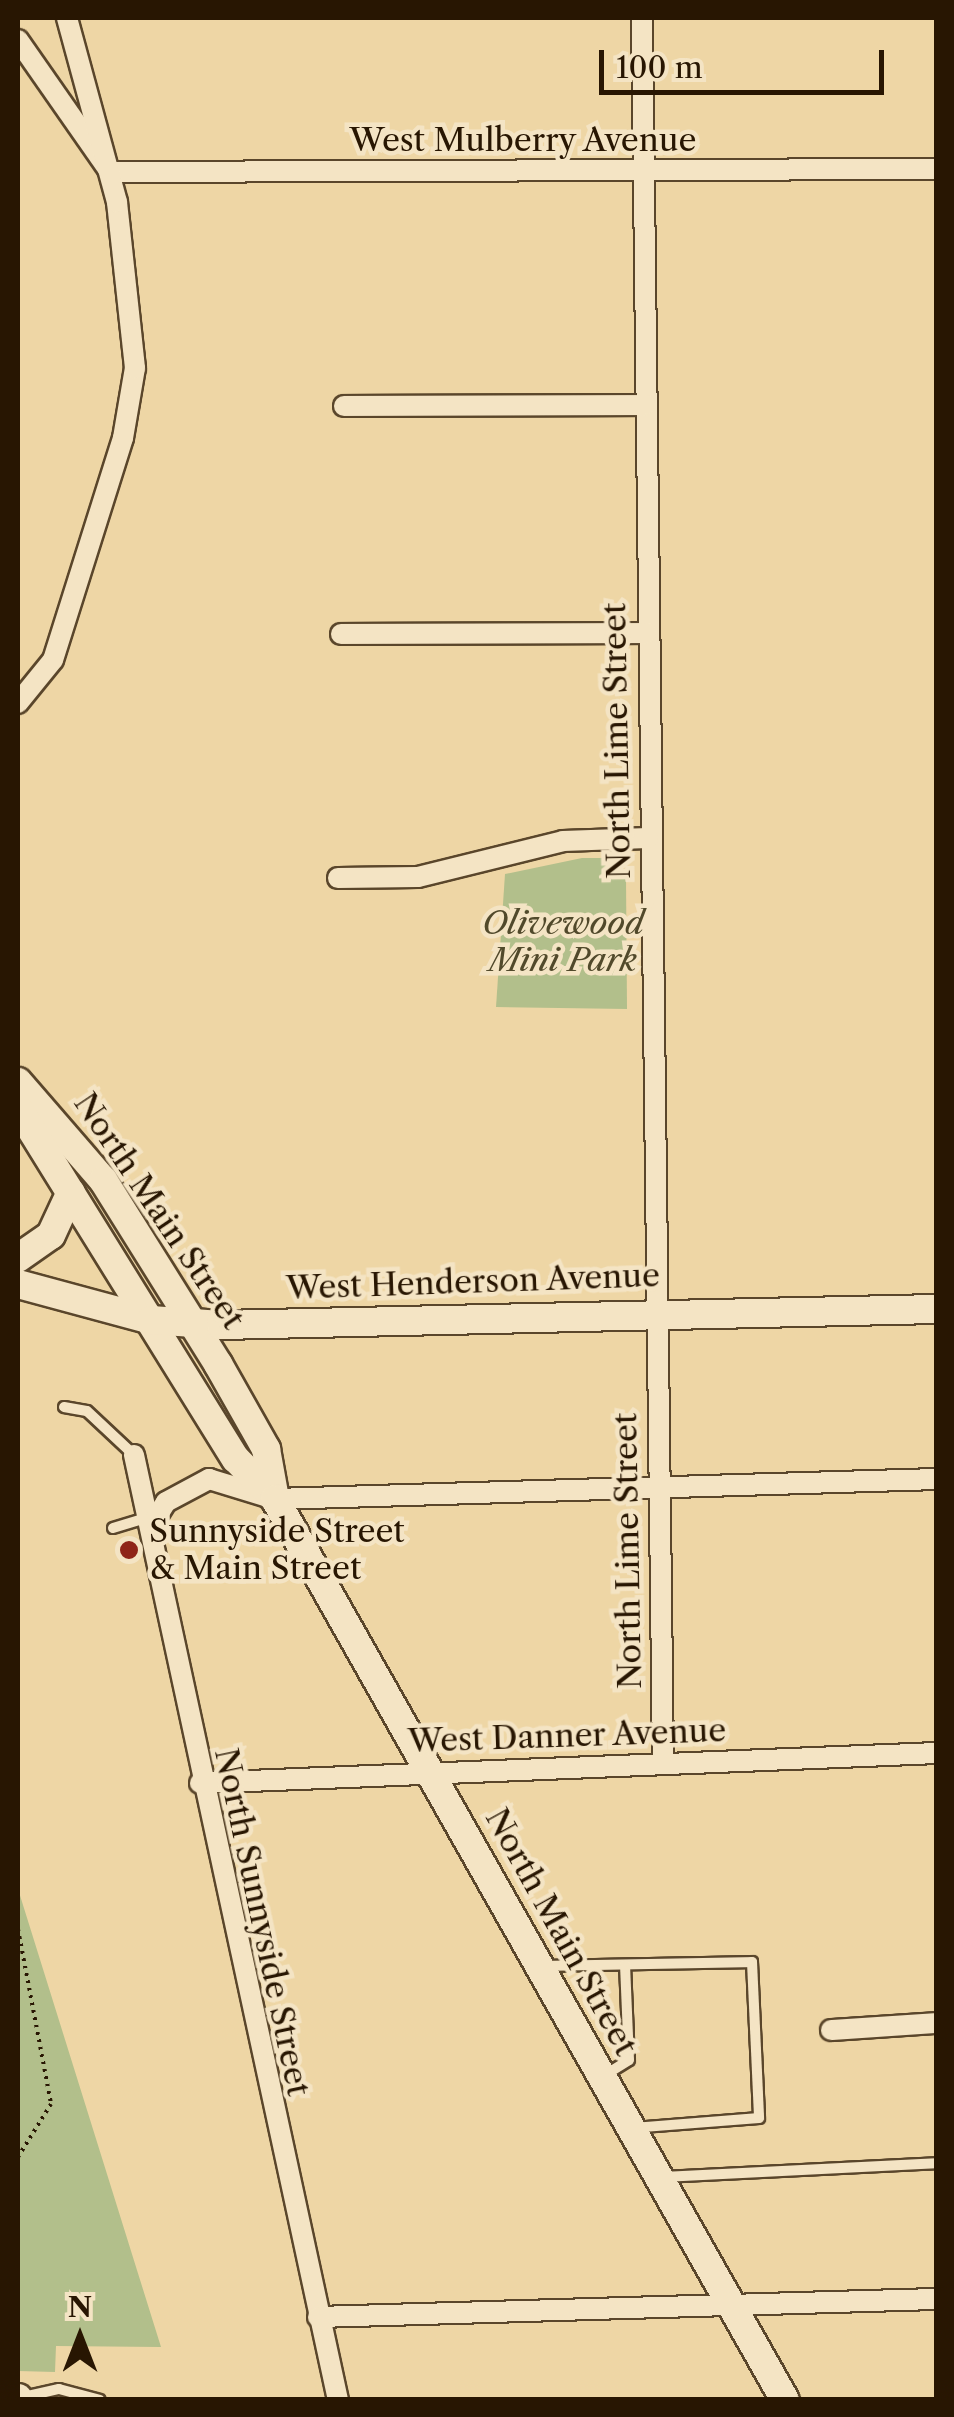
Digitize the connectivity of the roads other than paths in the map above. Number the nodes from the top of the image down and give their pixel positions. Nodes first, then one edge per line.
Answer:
1 (67, 18) edge
2 (642, 18) edge
3 (18, 40) edge
4 (936, 169) edge
5 (642, 171) junction
6 (110, 172) junction
7 (644, 405) junction
8 (344, 406) dead end
9 (646, 633) junction
10 (341, 634) dead end
11 (18, 703) edge
12 (648, 838) junction
13 (338, 878) dead end
14 (18, 1082) edge
15 (18, 1108) edge
16 (72, 1192) junction
17 (18, 1258) edge
18 (18, 1284) edge
19 (936, 1309) edge
20 (653, 1311) junction
21 (152, 1320) junction
22 (193, 1324) junction
23 (64, 1407) dead end
24 (134, 1455) joint
25 (936, 1479) edge
26 (656, 1485) junction
27 (276, 1499) junction
28 (150, 1522) junction
29 (113, 1528) dead end
30 (936, 1753) edge
31 (663, 1763) junction
32 (428, 1769) junction
33 (200, 1783) junction
34 (625, 1965) junction
35 (540, 1966) junction
36 (936, 2023) edge
37 (831, 2030) dead end
38 (602, 2076) junction
39 (631, 2128) junction
40 (936, 2163) edge
41 (659, 2177) junction
42 (936, 2299) edge
43 (731, 2304) junction
44 (318, 2317) junction
45 (18, 2398) edge
46 (100, 2400) edge
47 (338, 2400) edge
48 (784, 2400) edge

1 - 6 street
2 - 5 street, North Lime Street
3 - 6 street
4 - 5 street, West Mulberry Avenue
5 - 6 street, West Mulberry Avenue
5 - 7 street, North Lime Street
6 - 11 street
7 - 8 street
7 - 9 street, North Lime Street
9 - 10 street
9 - 12 street, North Lime Street
12 - 13 street
12 - 20 street, North Lime Street
14 - 22 main road, North Main Street
15 - 16 main road, North Main Street
16 - 17 main road
16 - 21 main road, North Main Street
18 - 21 main road, West Henderson Avenue
19 - 20 main road, West Henderson Avenue
20 - 22 main road, West Henderson Avenue
20 - 26 street, North Lime Street
21 - 22 main road, West Henderson Avenue
21 - 27 main road, North Main Street
22 - 27 main road, North Main Street
23 - 24 lane
24 - 28 street, North Sunnyside Street
25 - 26 street
26 - 27 street
26 - 31 street, North Lime Street
27 - 28 street
27 - 32 main road, North Main Street
28 - 29 lane
28 - 33 street, North Sunnyside Street
30 - 31 street, West Danner Avenue
31 - 32 street, West Danner Avenue
32 - 33 street, West Danner Avenue
32 - 35 main road, North Main Street
33 - 44 street, North Sunnyside Street
34 - 35 lane
34 - 38 lane
34 - 39 lane
35 - 38 main road, North Main Street
36 - 37 street
38 - 39 main road, North Main Street
39 - 41 main road, North Main Street
40 - 41 lane
41 - 43 main road, North Main Street
42 - 43 street
43 - 44 street
43 - 48 main road, North Main Street
44 - 47 street, North Sunnyside Street
45 - 46 lane

